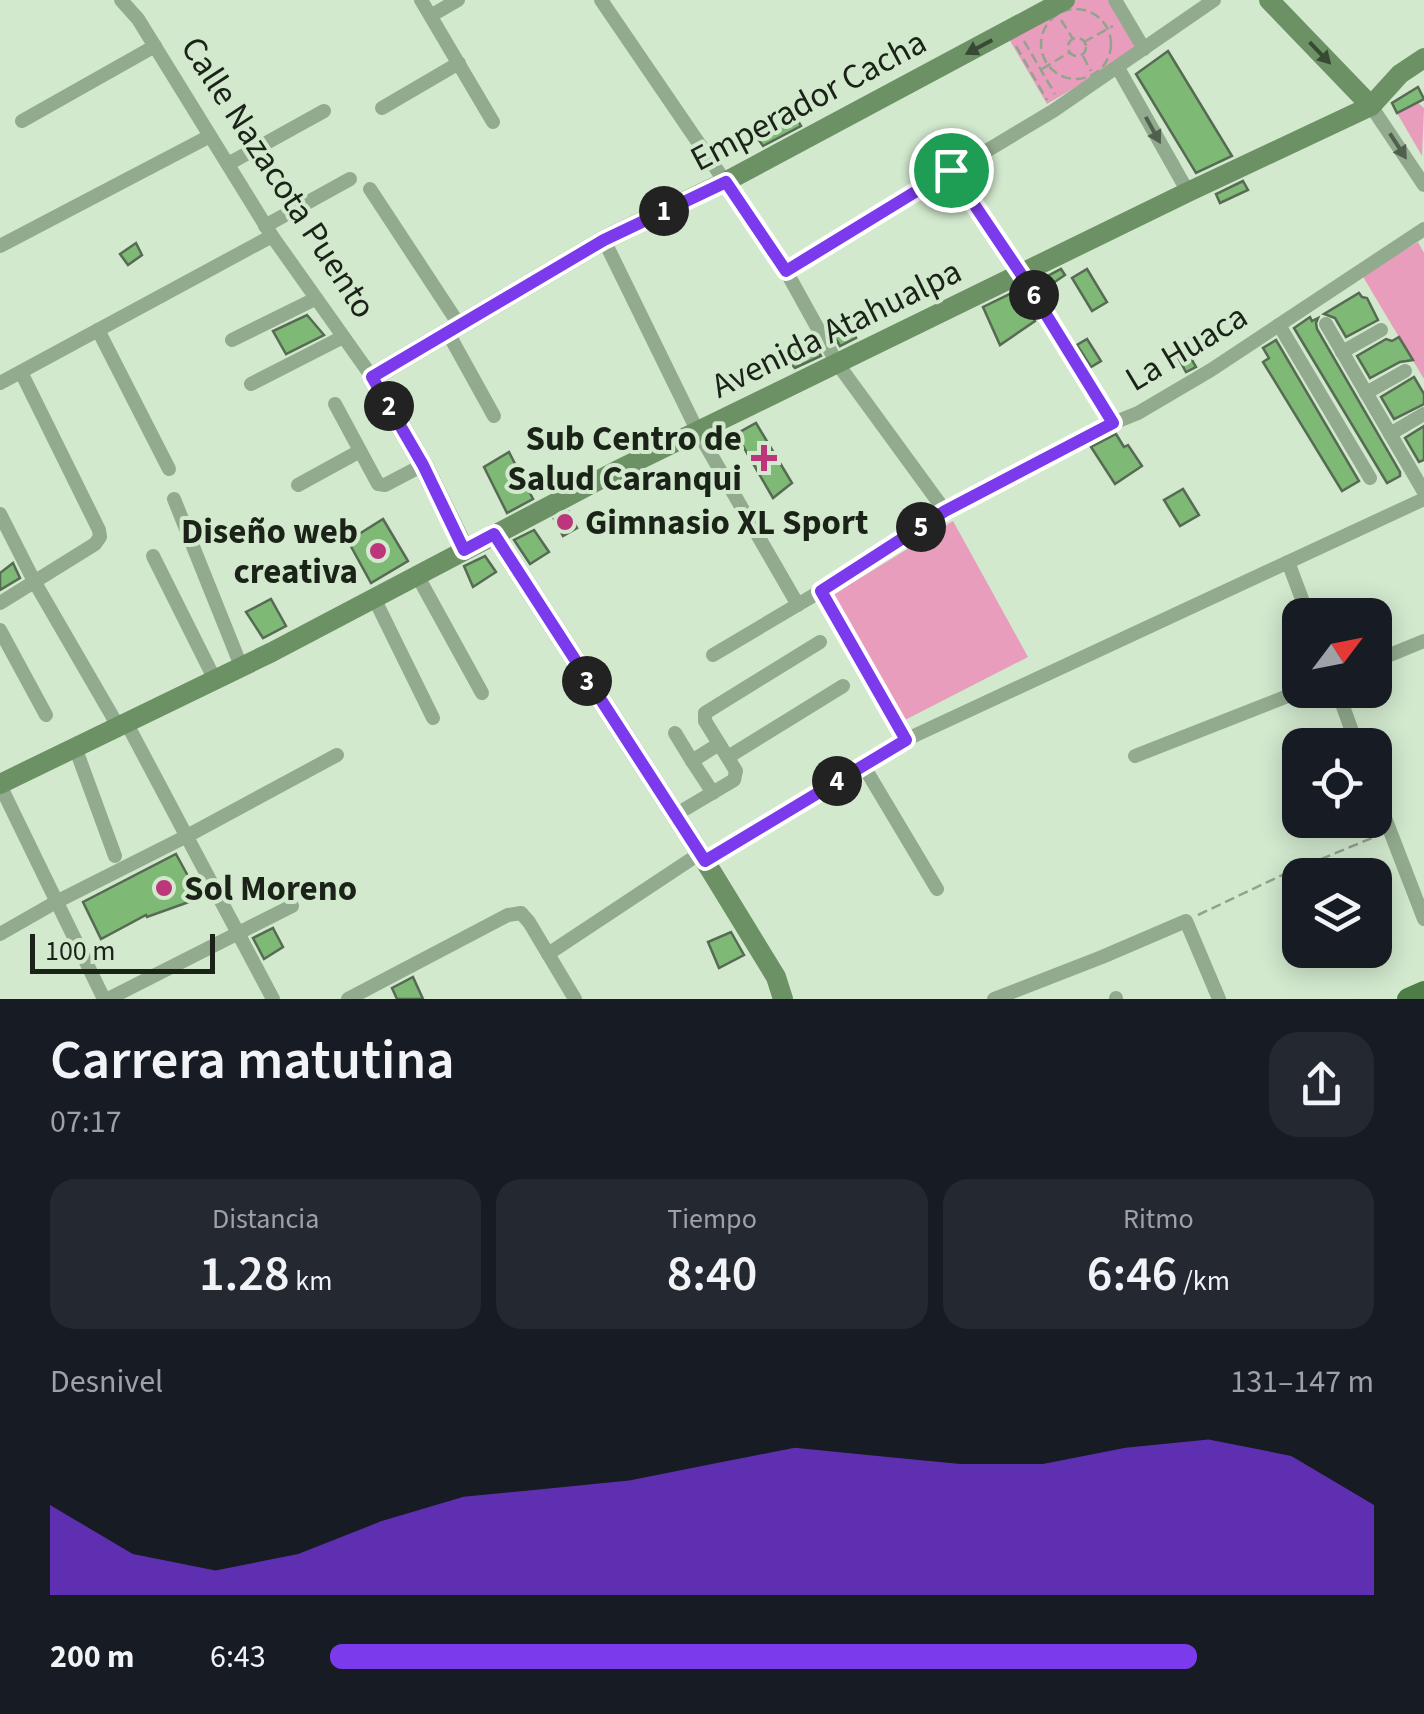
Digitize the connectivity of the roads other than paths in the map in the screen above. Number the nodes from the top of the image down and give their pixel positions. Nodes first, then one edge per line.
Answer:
1 (121, 0) edge
2 (422, 0) edge
3 (458, 0) edge
4 (1115, 0) edge
5 (1214, 0) edge
6 (1269, 0) edge
7 (604, 1) edge
8 (1061, 9) edge
9 (432, 16) junction
10 (154, 46) junction
11 (1144, 49) junction
12 (1424, 58) edge
13 (459, 62) junction
14 (1114, 66) junction
15 (1371, 106) junction
16 (382, 108) dead end
17 (324, 111) dead end
18 (22, 121) dead end
19 (493, 122) dead end
20 (210, 136) junction
21 (228, 164) junction
22 (951, 170) junction
23 (350, 179) dead end
24 (726, 182) junction
25 (1424, 186) edge
26 (370, 189) dead end
27 (1188, 192) junction
28 (1424, 229) edge
29 (269, 230) junction
30 (604, 240) junction
31 (0, 246) edge
32 (786, 271) junction
33 (1021, 274) junction
34 (315, 298) junction
35 (1326, 324) dead end
36 (1278, 325) junction
37 (98, 330) junction
38 (454, 330) junction
39 (1381, 330) dead end
40 (343, 337) junction
41 (232, 340) dead end
42 (1342, 352) junction
43 (838, 363) junction
44 (1405, 371) dead end
45 (20, 372) junction
46 (372, 377) junction
47 (0, 383) edge
48 (251, 384) dead end
49 (1366, 393) junction
50 (335, 404) dead end
51 (1424, 414) edge
52 (494, 416) dead end
53 (1113, 423) junction
54 (698, 432) junction
55 (1390, 434) junction
56 (360, 451) junction
57 (423, 465) junction
58 (169, 469) dead end
59 (1370, 478) dead end
60 (298, 484) dead end
61 (1424, 495) edge
62 (174, 499) dead end
63 (945, 511) junction
64 (0, 514) edge
65 (494, 534) junction
66 (464, 550) junction
67 (152, 556) dead end
68 (1288, 562) junction
69 (417, 575) junction
70 (34, 581) junction
71 (821, 591) junction
72 (374, 598) junction
73 (1302, 598) edge
74 (0, 603) edge
75 (798, 605) junction
76 (0, 630) edge
77 (1424, 641) edge
78 (820, 642) dead end
79 (1392, 654) edge
80 (713, 656) dead end
81 (242, 666) junction
82 (215, 680) junction
83 (844, 686) dead end
84 (482, 693) dead end
85 (1282, 698) edge
86 (46, 716) dead end
87 (433, 718) dead end
88 (122, 724) junction
89 (675, 733) dead end
90 (906, 740) junction
91 (719, 744) junction
92 (76, 747) junction
93 (337, 756) dead end
94 (1134, 756) dead end
95 (728, 757) junction
96 (692, 761) junction
97 (863, 765) junction
98 (0, 784) edge
99 (713, 793) junction
100 (675, 814) junction
101 (187, 836) junction
102 (1392, 838) edge
103 (114, 856) dead end
104 (698, 861) junction
105 (937, 889) dead end
106 (56, 902) junction
107 (292, 906) dead end
108 (1424, 919) edge
109 (0, 934) edge
110 (239, 934) junction
111 (548, 954) junction
112 (1424, 992) edge
113 (106, 999) edge
114 (273, 999) edge
115 (348, 999) edge
116 (575, 999) edge
117 (782, 999) edge
118 (994, 999) edge
119 (1219, 999) edge
120 (1408, 999) edge

1 - 10 street, Calle Nazacota Puento
2 - 9 street
3 - 9 street
4 - 11 street
5 - 11 street
6 -> 15 main road
7 - 24 street
8 -> 24 main road, Emperador Cacha
9 - 13 street
10 - 18 street
10 - 20 street, Calle Nazacota Puento
11 - 14 street
12 - 15 main road, Avenida Atahualpa
13 - 16 street
13 - 19 street
14 - 22 street
14 -> 27 street
15 -> 25 street
15 - 27 main road, Avenida Atahualpa
17 - 21 street
20 - 21 street, Calle Nazacota Puento
20 - 31 street
21 - 29 street, Calle Nazacota Puento
22 - 32 street
22 - 33 street
23 - 29 street
24 - 30 main road, Emperador Cacha
24 - 32 street
26 - 38 street
27 - 33 main road, Avenida Atahualpa
28 - 36 street, La Huaca
29 - 34 street, Calle Nazacota Puento
29 - 37 street
30 - 38 main road, Emperador Cacha
30 - 54 street
32 - 43 street
33 - 43 main road, Avenida Atahualpa
33 - 53 street
34 - 40 street, Calle Nazacota Puento
34 - 41 street
35 - 42 street
36 - 53 street, La Huaca
36 - 59 street
37 - 45 street
37 - 58 street
38 - 46 main road, Emperador Cacha
38 - 52 street
39 - 42 street
40 - 46 street, Calle Nazacota Puento
40 - 48 street
42 - 49 street
43 - 54 main road, Avenida Atahualpa
43 - 63 street
44 - 49 street
45 - 47 street
45 - 70 street
46 - 57 main road, Calle Nazacota Puento
49 - 55 street
50 - 56 street
51 - 55 street
53 - 63 street, La Huaca
54 - 65 main road, Avenida Atahualpa
54 - 75 street
55 - 61 street
56 - 57 street
56 - 60 street
57 - 66 main road, Calle Nazacota Puento
61 - 68 street
62 - 81 street
63 - 71 street, La Huaca
64 - 70 street
65 - 66 main road, Avenida Atahualpa
65 - 100 main road
66 - 69 main road, Avenida Atahualpa
67 - 82 street
68 - 73 street
68 - 90 street
69 - 72 main road, Avenida Atahualpa
69 - 84 street
70 - 74 street
70 - 88 street
71 - 75 street, La Huaca
71 - 90 street
72 - 81 main road, Avenida Atahualpa
72 - 87 street
75 - 80 street, La Huaca
76 - 86 street
77 - 79 street
78 - 91 street
81 - 82 main road, Avenida Atahualpa
82 - 88 main road, Avenida Atahualpa
83 - 95 street
85 - 94 street
88 - 92 main road, Avenida Atahualpa
88 - 101 street
89 - 96 street
90 - 97 street
91 - 95 street
91 - 96 street
92 - 98 main road, Avenida Atahualpa
92 - 103 street
93 - 101 street
95 - 99 street
96 - 99 street
97 - 104 street
97 - 105 street
98 - 106 street
99 - 100 street
100 - 104 main road
101 - 106 street
101 - 110 street
102 - 108 street
104 - 111 street
104 - 117 main road
106 - 109 street
106 - 113 street
107 - 110 street
110 - 113 street
110 - 114 street
111 - 115 street
111 - 116 street
112 - 120 main road
118 - 119 street

